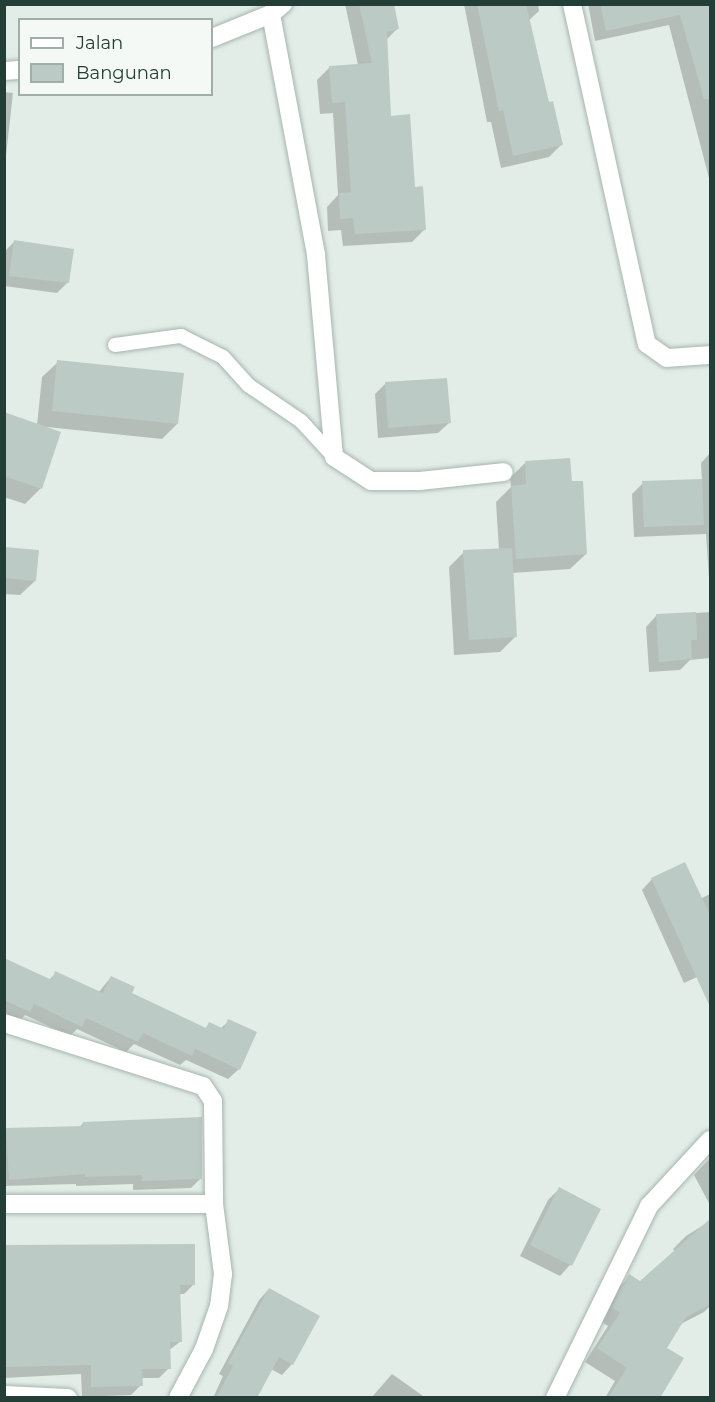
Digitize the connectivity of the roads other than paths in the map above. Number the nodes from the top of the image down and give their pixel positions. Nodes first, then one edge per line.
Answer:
1 (572, 4) edge
2 (277, 9) edge
3 (213, 38) edge
4 (115, 345) dead end
5 (711, 355) edge
6 (334, 457) junction
7 (504, 472) dead end
8 (4, 1023) edge
9 (711, 1140) edge
10 (4, 1204) edge
11 (214, 1204) junction
12 (4, 1395) edge
13 (68, 1398) edge
14 (178, 1398) edge
15 (555, 1398) edge

1 - 5 street
2 - 3 street
2 - 6 street
4 - 6 lane
6 - 7 street
8 - 11 street
9 - 15 street
10 - 11 street
11 - 14 street
12 - 13 street

